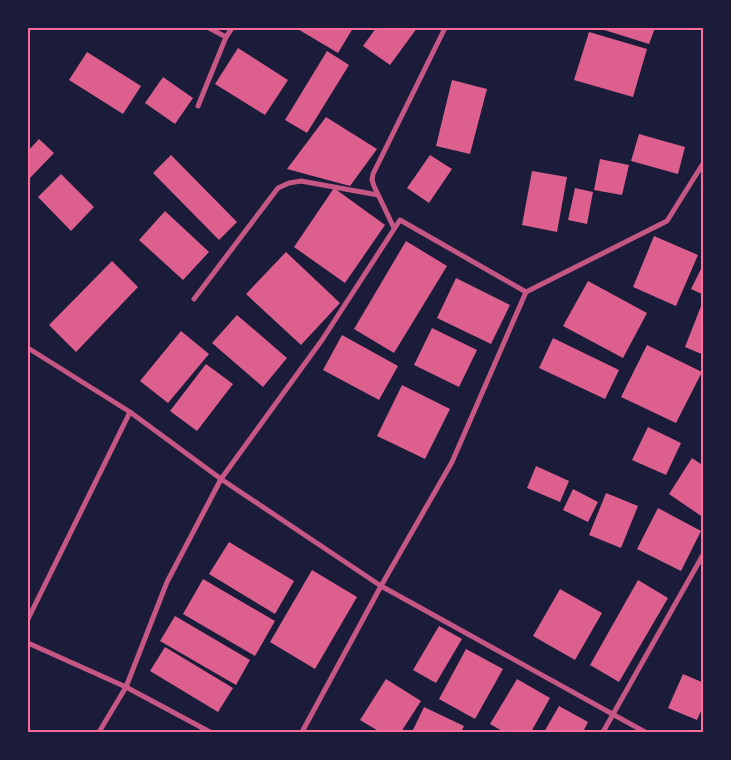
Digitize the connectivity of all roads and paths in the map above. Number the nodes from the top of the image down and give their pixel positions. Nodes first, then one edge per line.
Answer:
1 (209, 28) edge
2 (232, 28) edge
3 (445, 28) edge
4 (226, 37) junction
5 (198, 106) dead end
6 (704, 162) edge
7 (378, 195) junction
8 (394, 228) junction
9 (526, 292) junction
10 (194, 299) dead end
11 (28, 348) edge
12 (130, 412) junction
13 (221, 479) junction
14 (704, 553) edge
15 (381, 586) junction
16 (28, 619) edge
17 (28, 643) edge
18 (126, 687) junction
19 (613, 713) junction
20 (99, 732) edge
21 (210, 732) edge
22 (302, 732) edge
23 (603, 732) edge
24 (645, 732) edge

1 - 4 street
2 - 4 street
3 - 7 street
4 - 5 street
6 - 9 street
7 - 8 street
7 - 10 street
8 - 9 street
8 - 13 street
9 - 15 street
11 - 12 street
12 - 13 street
12 - 16 street
13 - 15 street
13 - 18 street
14 - 19 street
15 - 19 street
15 - 22 street
17 - 18 street
18 - 20 street
18 - 21 street
19 - 23 street
19 - 24 street

